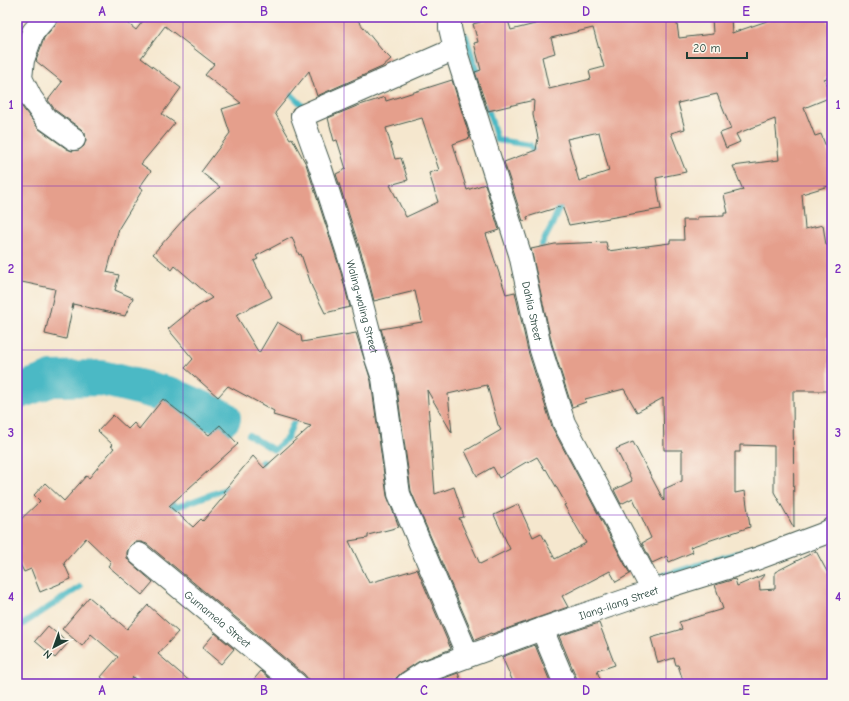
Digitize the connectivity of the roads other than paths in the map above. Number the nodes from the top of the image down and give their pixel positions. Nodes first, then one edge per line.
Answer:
1 (46, 17) edge
2 (450, 17) edge
3 (455, 49) junction
4 (74, 139) dead end
5 (832, 529) edge
6 (139, 554) dead end
7 (653, 591) junction
8 (542, 628) junction
9 (468, 656) junction
10 (296, 684) edge
11 (407, 684) edge
12 (565, 684) edge

1 - 4 street
2 - 3 street, Dahlia Street
3 - 7 street, Dahlia Street
3 - 9 street, Waling-waling Street
5 - 7 street, Ilang-ilang Street
6 - 10 street, Gumamela Street
7 - 8 street, Ilang-ilang Street
8 - 9 street, Ilang-ilang Street
8 - 12 street
9 - 11 street, Ilang-ilang Street

